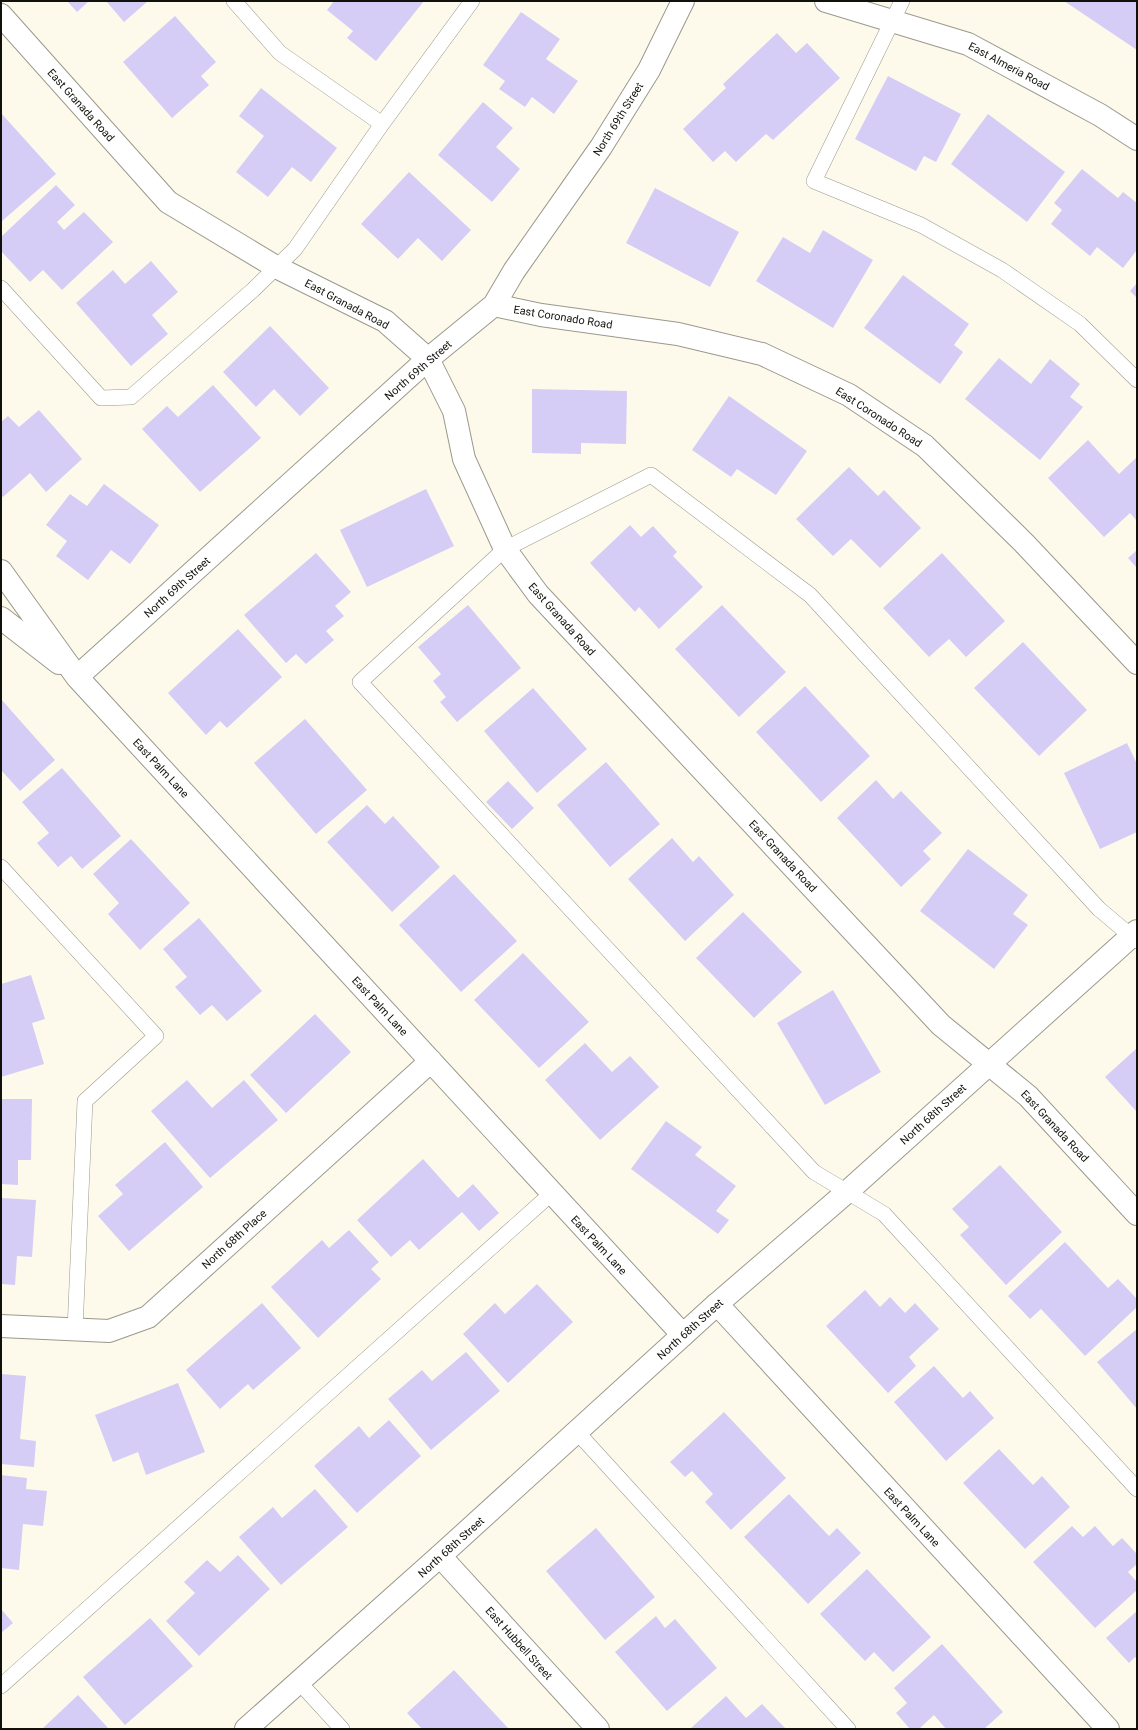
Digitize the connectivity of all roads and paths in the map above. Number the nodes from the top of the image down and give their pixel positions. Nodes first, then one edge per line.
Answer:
1 (234, 1) edge
2 (472, 1) edge
3 (683, 1) edge
4 (826, 1) edge
5 (902, 1) edge
6 (1, 15) edge
7 (893, 21) junction
8 (382, 124) junction
9 (1137, 139) edge
10 (276, 267) junction
11 (1, 288) edge
12 (494, 305) junction
13 (428, 359) junction
14 (1137, 380) edge
15 (505, 549) junction
16 (1, 571) edge
17 (1, 618) edge
18 (1137, 663) edge
19 (77, 677) junction
20 (1, 867) edge
21 (1135, 936) edge
22 (431, 1061) junction
23 (989, 1064) junction
24 (847, 1192) junction
25 (552, 1193) junction
26 (1137, 1214) edge
27 (717, 1304) junction
28 (1, 1326) edge
29 (75, 1330) junction
30 (683, 1335) junction
31 (577, 1432) junction
32 (1137, 1489) edge
33 (440, 1556) junction
34 (299, 1682) junction
35 (1, 1686) edge
36 (246, 1729) edge
37 (342, 1729) edge
38 (598, 1729) edge
39 (848, 1729) edge
40 (1108, 1729) edge

1 - 8 lane
2 - 8 lane
3 - 12 street, North 69th Street
4 - 7 street, East Almeria Road
5 - 7 lane
6 - 10 street, East Granada Road
7 - 9 street, East Almeria Road
7 - 14 lane
8 - 10 lane
10 - 11 lane
10 - 13 street, East Granada Road
12 - 13 street, North 69th Street
12 - 18 street, East Coronado Road
13 - 15 street, East Granada Road
13 - 19 street, North 69th Street
15 - 21 lane
15 - 23 street, East Granada Road
15 - 24 lane
16 - 19 street, East Palm Lane
17 - 19 street, East Palm Lane
19 - 22 street, East Palm Lane
20 - 29 lane
21 - 23 street, North 68th Street
22 - 25 street, East Palm Lane
22 - 29 street, North 68th Place
23 - 24 street, North 68th Street
23 - 26 street, East Granada Road
24 - 27 street, North 68th Street
24 - 32 lane
25 - 30 street, East Palm Lane
25 - 35 lane
27 - 30 street, North 68th Street
27 - 40 street, East Palm Lane
28 - 29 street, North 68th Place
30 - 31 street, North 68th Street
31 - 33 street, North 68th Street
31 - 39 lane
33 - 34 street, North 68th Street
33 - 38 street, East Hubbell Street
34 - 36 street, North 68th Street
34 - 37 lane

